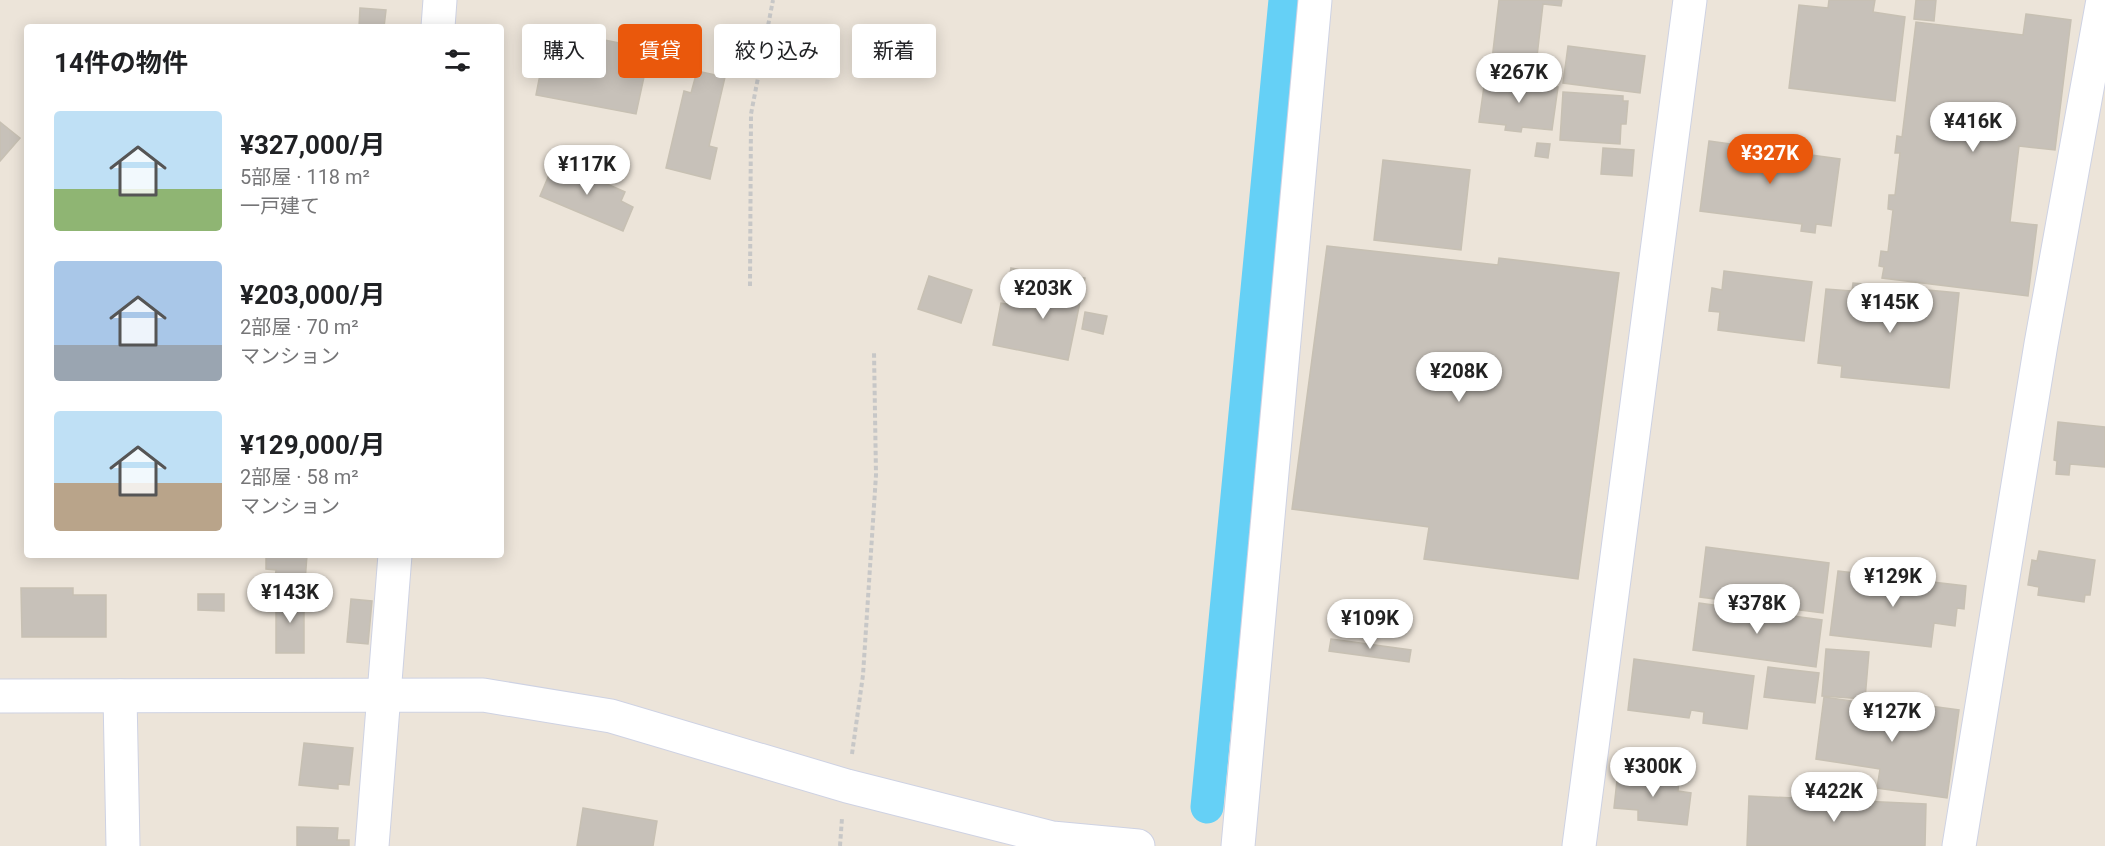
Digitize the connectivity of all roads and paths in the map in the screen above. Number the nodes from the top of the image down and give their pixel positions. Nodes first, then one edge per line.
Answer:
1 (440, 0) edge
2 (774, 0) edge
3 (1315, 0) edge
4 (1690, 0) edge
5 (2103, 0) edge
6 (438, 24) edge
7 (750, 286) dead end
8 (874, 351) dead end
9 (395, 558) edge
10 (384, 693) junction
11 (0, 696) edge
12 (120, 696) junction
13 (848, 786) junction
14 (123, 846) edge
15 (372, 846) edge
16 (1138, 846) edge
17 (1238, 846) edge
18 (1579, 846) edge
19 (1959, 846) edge

1 - 6 street
2 - 7 path
3 - 17 street
4 - 18 street
5 - 19 street
8 - 13 path
9 - 10 street
10 - 12 street
10 - 13 street
10 - 15 street
11 - 12 street
12 - 14 street
13 - 16 street

